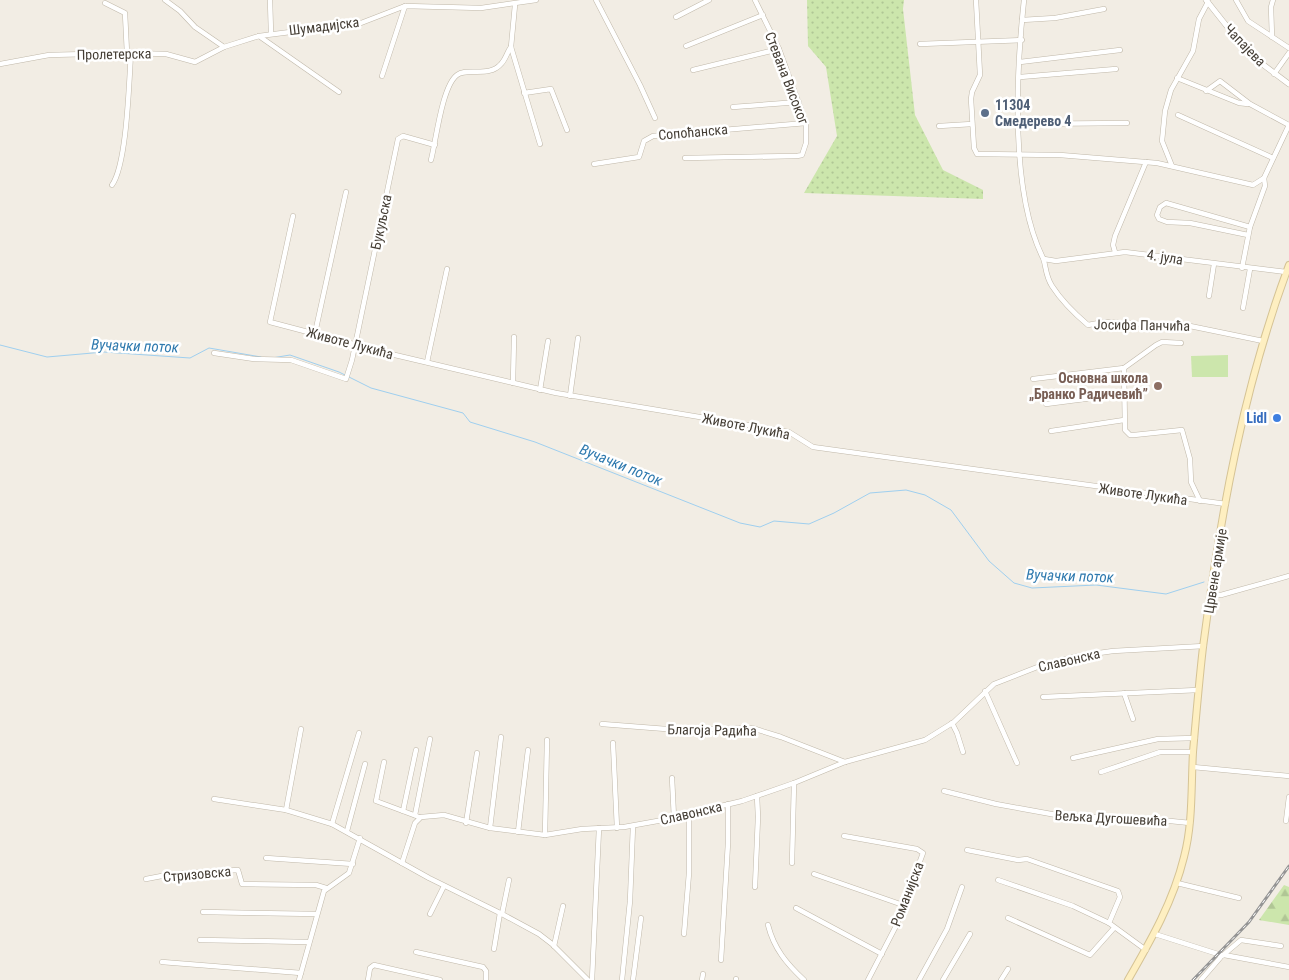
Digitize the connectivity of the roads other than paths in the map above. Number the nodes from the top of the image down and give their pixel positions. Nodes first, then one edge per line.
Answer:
1 (165, 0) edge
2 (270, 0) edge
3 (536, 0) edge
4 (596, 0) edge
5 (708, 0) edge
6 (755, 0) edge
7 (976, 0) edge
8 (1024, 0) edge
9 (1236, 0) edge
10 (1273, 0) edge
11 (528, 1) edge
12 (1207, 1) edge
13 (105, 3) dead end
14 (515, 5) junction
15 (405, 6) junction
16 (1104, 9) dead end
17 (762, 15) junction
18 (676, 17) dead end
19 (1022, 20) junction
20 (270, 33) junction
21 (259, 36) junction
22 (1272, 37) junction
23 (1022, 40) junction
24 (978, 41) junction
25 (920, 44) dead end
26 (686, 46) dead end
27 (224, 47) junction
28 (511, 47) junction
29 (1289, 48) edge
30 (779, 49) junction
31 (1120, 50) dead end
32 (129, 53) junction
33 (1289, 54) edge
34 (1020, 62) junction
35 (0, 64) edge
36 (1116, 69) dead end
37 (693, 70) dead end
38 (1274, 74) junction
39 (382, 76) dead end
40 (1020, 77) junction
41 (1177, 78) junction
42 (1289, 84) edge
43 (1206, 91) junction
44 (339, 92) dead end
45 (524, 92) junction
46 (799, 102) junction
47 (1250, 104) junction
48 (733, 107) dead end
49 (1178, 115) dead end
50 (655, 118) dead end
51 (806, 123) junction
52 (1126, 123) dead end
53 (972, 124) junction
54 (1019, 124) junction
55 (1289, 125) edge
56 (939, 126) dead end
57 (567, 130) dead end
58 (540, 144) dead end
59 (435, 145) junction
60 (1020, 155) junction
61 (685, 158) dead end
62 (1273, 158) junction
63 (431, 160) dead end
64 (1146, 162) junction
65 (594, 164) dead end
66 (1172, 166) junction
67 (1264, 178) junction
68 (1257, 184) junction
69 (112, 185) dead end
70 (1263, 191) junction
71 (346, 192) dead end
72 (293, 216) dead end
73 (1250, 228) junction
74 (1248, 235) junction
75 (1115, 252) junction
76 (1044, 259) junction
77 (1214, 264) junction
78 (1289, 265) edge
79 (1242, 268) junction
80 (447, 269) dead end
81 (1250, 269) junction
82 (1286, 272) junction
83 (1209, 296) dead end
84 (1243, 308) dead end
85 (315, 333) junction
86 (514, 337) dead end
87 (578, 338) dead end
88 (548, 341) dead end
89 (1263, 341) junction
90 (1181, 343) dead end
91 (356, 344) junction
92 (214, 353) dead end
93 (427, 362) junction
94 (1124, 368) junction
95 (1033, 379) dead end
96 (513, 383) junction
97 (540, 390) junction
98 (1123, 394) junction
99 (570, 396) junction
100 (1046, 404) dead end
101 (1124, 420) junction
102 (1051, 431) dead end
103 (1200, 501) junction
104 (1226, 504) junction
105 (1289, 576) edge
106 (1211, 594) junction
107 (1204, 646) junction
108 (1198, 690) junction
109 (985, 691) junction
110 (1124, 693) junction
111 (1043, 697) dead end
112 (1133, 719) dead end
113 (952, 723) junction
114 (602, 724) dead end
115 (301, 729) dead end
116 (359, 733) dead end
117 (501, 737) dead end
118 (1195, 738) junction
119 (430, 739) dead end
120 (548, 740) dead end
121 (613, 743) dead end
122 (416, 750) dead end
123 (528, 750) dead end
124 (963, 752) dead end
125 (1194, 752) junction
126 (477, 754) dead end
127 (1073, 758) dead end
128 (384, 762) dead end
129 (845, 762) junction
130 (1017, 763) dead end
131 (365, 764) dead end
132 (1193, 767) junction
133 (1101, 772) dead end
134 (1289, 776) edge
135 (672, 778) dead end
136 (794, 783) junction
137 (944, 791) dead end
138 (757, 796) junction
139 (1289, 796) edge
140 (214, 799) dead end
141 (728, 804) junction
142 (286, 810) junction
143 (403, 811) junction
144 (689, 814) junction
145 (417, 816) junction
146 (674, 818) junction
147 (1286, 822) dead end
148 (466, 823) junction
149 (1190, 823) junction
150 (332, 824) junction
151 (633, 826) junction
152 (490, 828) junction
153 (600, 828) junction
154 (617, 828) junction
155 (347, 831) junction
156 (518, 832) junction
157 (545, 834) junction
158 (844, 836) dead end
159 (360, 838) junction
160 (967, 850) dead end
161 (266, 858) dead end
162 (402, 863) junction
163 (792, 863) dead end
164 (353, 864) junction
165 (814, 874) dead end
166 (146, 879) dead end
167 (509, 880) dead end
168 (998, 880) dead end
169 (1177, 883) junction
170 (444, 886) junction
171 (756, 887) dead end
172 (962, 887) dead end
173 (326, 888) junction
174 (1239, 898) dead end
175 (903, 905) junction
176 (563, 906) dead end
177 (796, 908) dead end
178 (203, 912) dead end
179 (501, 913) junction
180 (317, 914) junction
181 (430, 914) dead end
182 (641, 918) dead end
183 (1008, 918) dead end
184 (1109, 923) junction
185 (768, 925) dead end
186 (1114, 928) junction
187 (684, 934) dead end
188 (970, 934) dead end
189 (1155, 934) junction
190 (200, 940) dead end
191 (308, 942) junction
192 (554, 946) junction
193 (1281, 946) dead end
194 (494, 949) dead end
195 (1146, 950) junction
196 (416, 952) dead end
197 (882, 954) junction
198 (1223, 956) junction
199 (721, 960) dead end
200 (162, 962) dead end
201 (1289, 967) edge
202 (1008, 969) dead end
203 (300, 973) junction
204 (703, 974) dead end
205 (299, 980) edge
206 (368, 980) edge
207 (440, 980) edge
208 (486, 980) edge
209 (588, 980) edge
210 (592, 980) edge
211 (622, 980) edge
212 (633, 980) edge
213 (702, 980) edge
214 (804, 980) edge
215 (868, 980) edge
216 (919, 980) edge
217 (943, 980) edge
218 (1001, 980) edge
219 (1128, 980) edge
220 (1201, 980) edge

1 - 27 street
2 - 20 street
3 - 11 street, Шумадијска
4 - 50 street
5 - 18 street
6 - 17 street, Стевана Високог
7 - 24 street
8 - 19 street, Јосифа Панчића
9 - 22 street
10 - 22 street
11 - 14 street, Шумадијска
12 - 38 street, Чапајева
12 - 41 street
13 - 32 street
14 - 15 street, Шумадијска
14 - 28 street
15 - 20 street, Шумадијска
15 - 39 street
16 - 19 street
17 - 26 street
17 - 30 street, Стевана Високог
19 - 23 street, Јосифа Панчића
20 - 21 street, Шумадијска
21 - 27 street, Пролетерска
21 - 44 street
22 - 29 street
23 - 24 street
23 - 34 street, Јосифа Панчића
24 - 25 street
24 - 53 street
27 - 32 street, Пролетерска
28 - 45 street
28 - 59 street
30 - 37 street
30 - 46 street, Стевана Високог
31 - 34 street
32 - 35 street, Пролетерска
32 - 69 street
33 - 38 street
34 - 40 street, Јосифа Панчића
36 - 40 street
38 - 42 street, Чапајева
40 - 54 street, Јосифа Панчића
41 - 43 street
41 - 66 street
43 - 47 street
43 - 47 street
45 - 57 street
45 - 58 street
46 - 48 street
46 - 51 street, Стевана Високог
47 - 55 street
49 - 62 street
51 - 61 street, Стевана Високог
51 - 65 street, Сопоћанска
52 - 54 street
53 - 56 street
53 - 60 street
54 - 60 street, Јосифа Панчића
55 - 62 street
59 - 63 street
59 - 91 street, Букуљска
60 - 64 street
60 - 76 street, Јосифа Панчића
62 - 67 street
64 - 66 street
64 - 75 street
66 - 68 street
67 - 68 street
67 - 70 street
68 - 70 street
70 - 73 street
71 - 85 street
72 - 85 street, Животе Лукића
73 - 74 street
73 - 74 street
74 - 79 street
75 - 76 street, 4. јула
75 - 77 street, 4. јула
76 - 89 street, Јосифа Панчића
77 - 79 street, 4. јула
77 - 83 street
78 - 82 main road, Црвене армије
79 - 81 street, 4. јула
80 - 93 street
81 - 82 street, 4. јула
81 - 84 street
82 - 89 main road, Црвене армије
85 - 91 street, Животе Лукића
86 - 96 street
87 - 99 street
88 - 97 street
89 - 104 main road, Црвене армије
90 - 94 street
91 - 92 street, Букуљска
91 - 93 street, Животе Лукића
93 - 96 street, Животе Лукића
94 - 95 street
94 - 98 street
96 - 97 street, Животе Лукића
97 - 99 street, Животе Лукића
98 - 100 street
98 - 101 street
99 - 103 street, Животе Лукића
101 - 102 street
101 - 103 street
103 - 104 street, Животе Лукића
104 - 106 main road, Црвене армије
105 - 106 street
106 - 107 main road, Црвене армије
107 - 108 main road, Црвене армије
107 - 109 street, Славонска
108 - 110 street
108 - 118 main road, Црвене армије
109 - 113 street, Славонска
109 - 130 street
110 - 111 street
110 - 112 street
113 - 124 street
113 - 129 street, Славонска
114 - 129 street, Благоја Радића
115 - 142 street
116 - 150 street
117 - 152 street
118 - 125 main road, Црвене армије
118 - 127 street
119 - 145 street
120 - 157 street
121 - 154 street
122 - 143 street
123 - 156 street
125 - 132 main road, Црвене армије
125 - 133 street
126 - 148 street
128 - 143 street, Славонска
129 - 136 street, Славонска
131 - 155 street
132 - 134 street
132 - 149 main road, Црвене армије
135 - 146 street
136 - 138 street, Славонска
136 - 163 street
137 - 149 street, Вељка Дугошевића
138 - 141 street, Славонска
138 - 171 street
139 - 147 street
140 - 142 street
141 - 144 street, Славонска
141 - 199 street
142 - 150 street
143 - 145 street, Славонска
144 - 146 street, Славонска
144 - 187 street
145 - 148 street, Славонска
145 - 162 street
146 - 151 street, Славонска
148 - 152 street, Славонска
149 - 169 main road, Црвене армије
150 - 155 street
151 - 154 street, Славонска
151 - 211 street
152 - 156 street, Славонска
153 - 154 street, Славонска
153 - 157 street, Славонска
153 - 210 street
155 - 159 street
156 - 157 street, Славонска
158 - 175 street, Романијска
159 - 162 street
159 - 164 street
160 - 184 street
161 - 164 street
162 - 170 street
164 - 173 street
165 - 175 street
166 - 173 street, Стризовска
167 - 179 street
168 - 184 street
169 - 174 street
169 - 189 main road, Црвене армије
170 - 179 street
170 - 181 street
172 - 216 street
173 - 180 street
175 - 197 street, Романијска
176 - 192 street
177 - 197 street
178 - 180 street
179 - 192 street
179 - 194 street
180 - 191 street
182 - 212 street
183 - 186 street
184 - 186 street
185 - 214 street
186 - 195 street
188 - 217 street
189 - 195 main road, Црвене армије
189 - 198 street
190 - 191 street
191 - 203 street
192 - 209 street
193 - 198 street
195 - 219 main road, Црвене армије
196 - 208 street
197 - 215 street, Романијска
198 - 201 street
198 - 220 street
200 - 203 street
202 - 218 street
203 - 205 street
204 - 213 street
206 - 207 street

